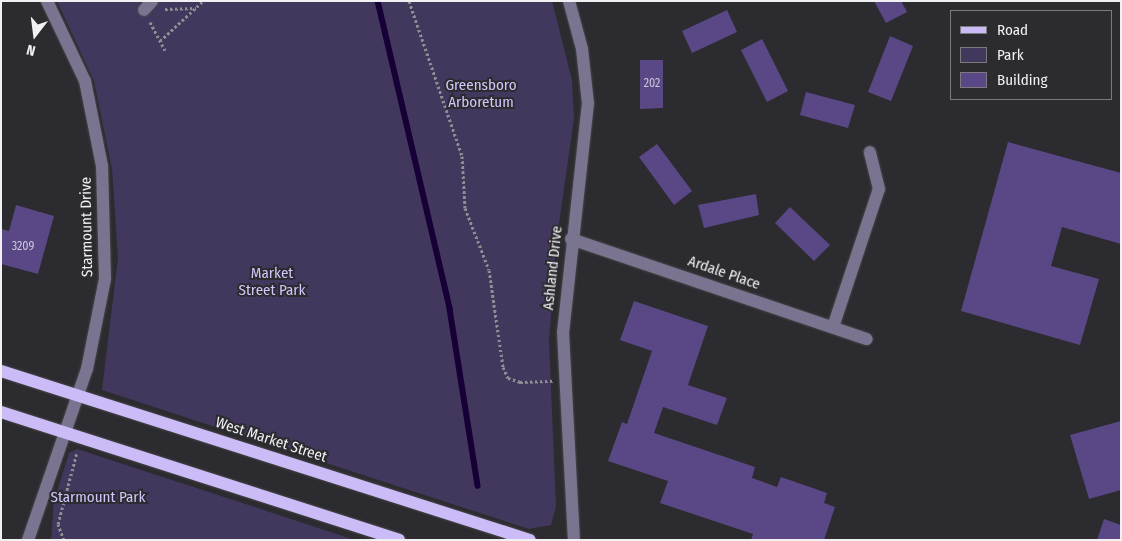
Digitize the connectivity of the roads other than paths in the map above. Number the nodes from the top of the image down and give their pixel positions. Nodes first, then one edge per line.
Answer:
1 (46, 1) edge
2 (569, 1) edge
3 (870, 152) dead end
4 (571, 239) junction
5 (832, 327) junction
6 (867, 338) dead end
7 (1, 371) edge
8 (76, 396) junction
9 (1, 412) edge
10 (63, 432) junction
11 (28, 540) edge
12 (399, 540) edge
13 (530, 540) edge
14 (574, 540) edge

1 - 8 street, Starmount Drive
2 - 4 street, Ashland Drive
3 - 5 street
4 - 5 street, Ardale Place
4 - 14 street, Ashland Drive
5 - 6 street, Ardale Place
7 - 8 main road, West Market Street
8 - 10 street, Starmount Drive
8 - 13 main road, West Market Street
9 - 10 main road
10 - 11 street, Starmount Drive
10 - 12 main road

